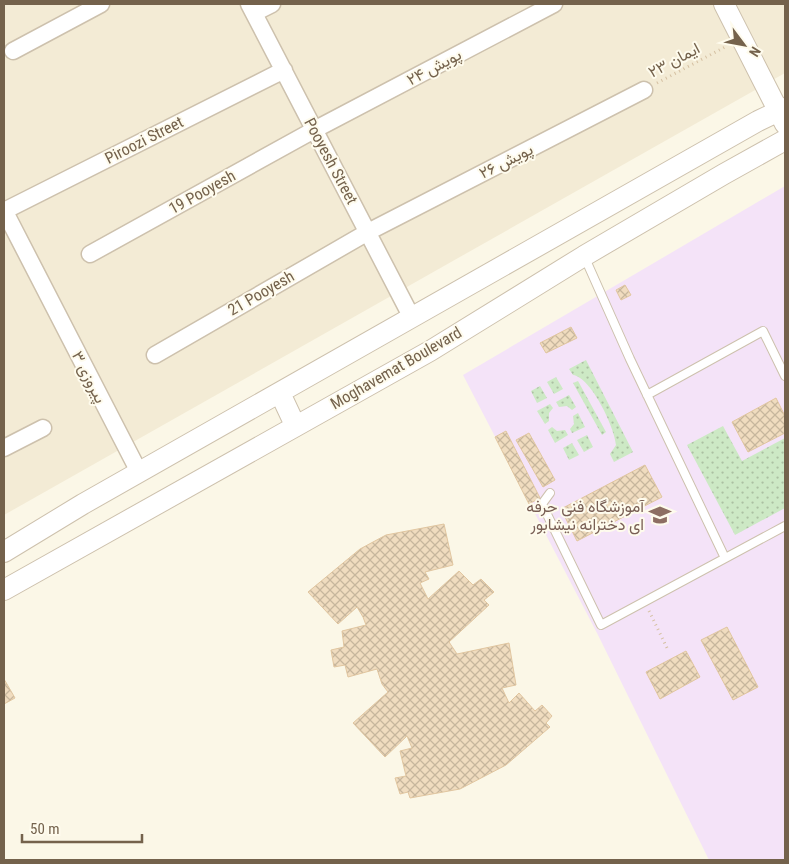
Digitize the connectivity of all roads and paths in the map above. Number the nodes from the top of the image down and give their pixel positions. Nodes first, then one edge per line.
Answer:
1 (101, 4) edge
2 (272, 4) edge
3 (554, 4) edge
4 (724, 4) edge
5 (251, 8) edge
6 (742, 39) junction
7 (13, 51) dead end
8 (284, 70) junction
9 (644, 90) joint
10 (783, 114) edge
11 (314, 130) junction
12 (785, 140) edge
13 (4, 210) edge
14 (368, 232) junction
15 (90, 254) dead end
16 (584, 256) junction
17 (412, 318) junction
18 (155, 355) dead end
19 (785, 376) edge
20 (280, 393) junction
21 (647, 395) junction
22 (296, 425) junction
23 (43, 428) dead end
24 (4, 448) edge
25 (139, 472) junction
26 (550, 494) dead end
27 (785, 526) edge
28 (4, 552) edge
29 (725, 558) junction
30 (4, 590) edge
31 (644, 602) junction
32 (668, 650) dead end

1 - 7 street
2 - 5 street
3 - 11 street, پویش ۲۴
4 - 6 street
5 - 8 street, Pooyesh Street
6 - 9 path, ایمان ۲۳
6 - 10 street
8 - 11 street, Pooyesh Street
8 - 13 street, Piroozi Street
9 - 14 street, پویش ۲۶
10 - 17 street
11 - 14 street, Pooyesh Street
11 - 15 street, 19 Pooyesh
12 - 16 street, Moghavemat Boulevard
13 - 25 street, پیروزی ۳
14 - 17 street, Pooyesh Street
14 - 18 street, 21 Pooyesh
16 - 21 lane
16 - 22 street, Moghavemat Boulevard
17 - 20 street
19 - 21 lane
20 - 22 street
20 - 25 street
21 - 29 lane
22 - 30 street, Moghavemat Boulevard
23 - 24 street
25 - 28 street
26 - 31 lane
27 - 29 lane
29 - 31 lane
31 - 32 path

